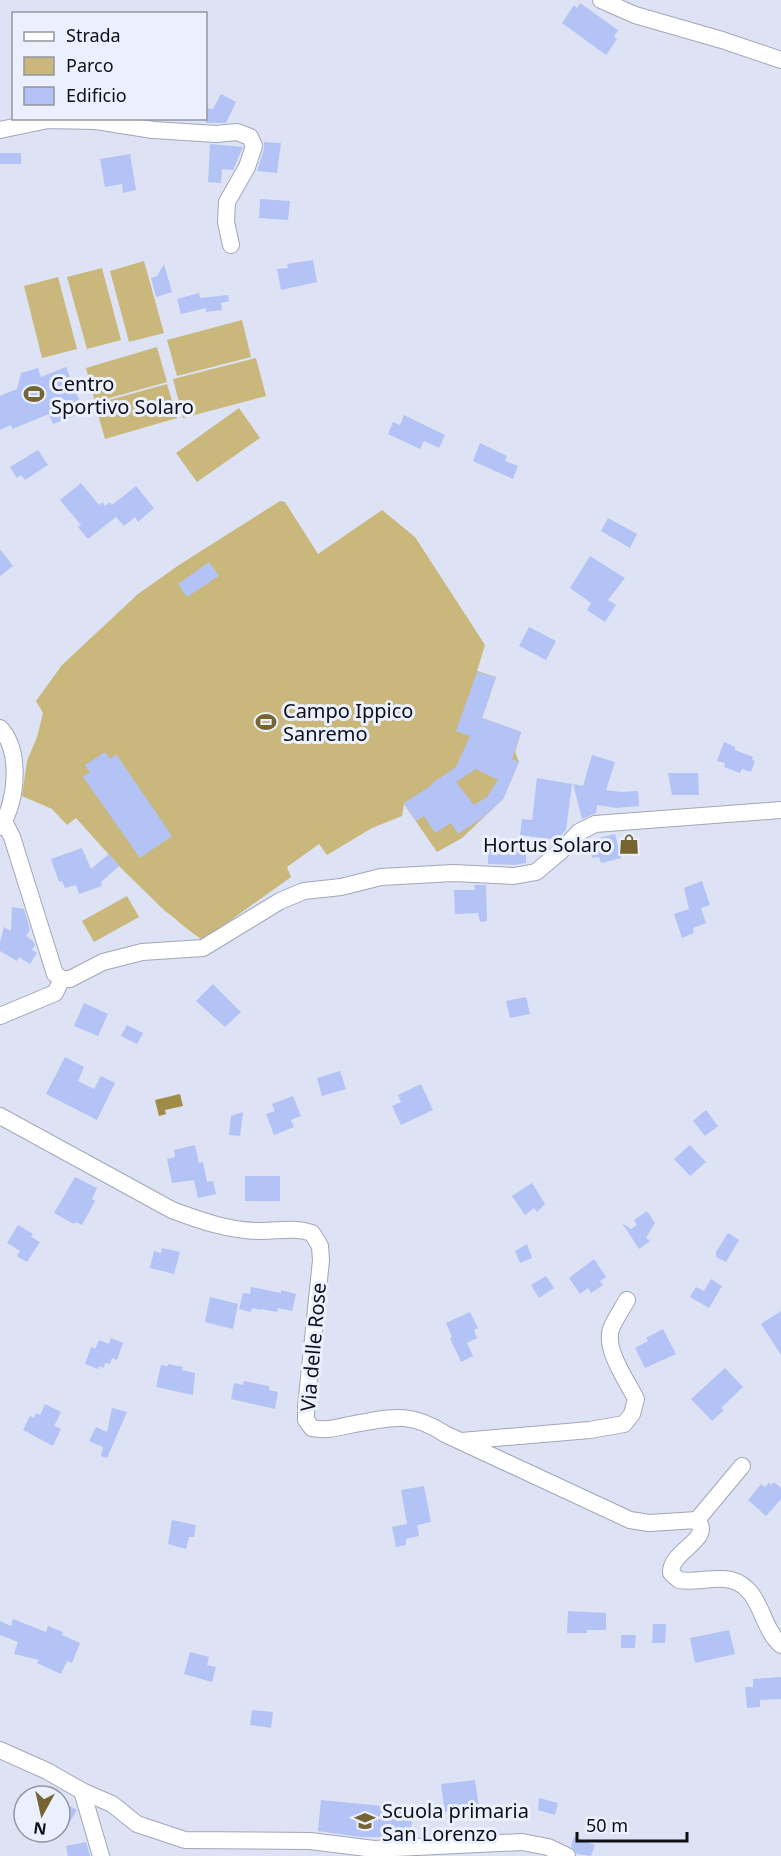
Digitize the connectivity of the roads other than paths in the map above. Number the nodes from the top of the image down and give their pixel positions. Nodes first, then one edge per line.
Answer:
1 (601, 0) edge
2 (781, 60) edge
3 (0, 130) edge
4 (231, 245) dead end
5 (0, 728) edge
6 (781, 810) edge
7 (2, 824) edge
8 (62, 979) junction
9 (0, 1016) edge
10 (0, 1116) edge
11 (627, 1299) dead end
12 (460, 1441) junction
13 (742, 1466) dead end
14 (697, 1520) junction
15 (781, 1645) edge
16 (0, 1750) edge
17 (82, 1791) junction
18 (101, 1856) edge
19 (567, 1856) edge

1 - 2 street
3 - 4 street
5 - 7 street
6 - 8 street
7 - 8 street
8 - 9 street
10 - 12 street, Via delle Rose
11 - 12 street
12 - 14 street, Via delle Rose
13 - 14 street
14 - 15 street
16 - 17 street
17 - 18 street
17 - 19 street

